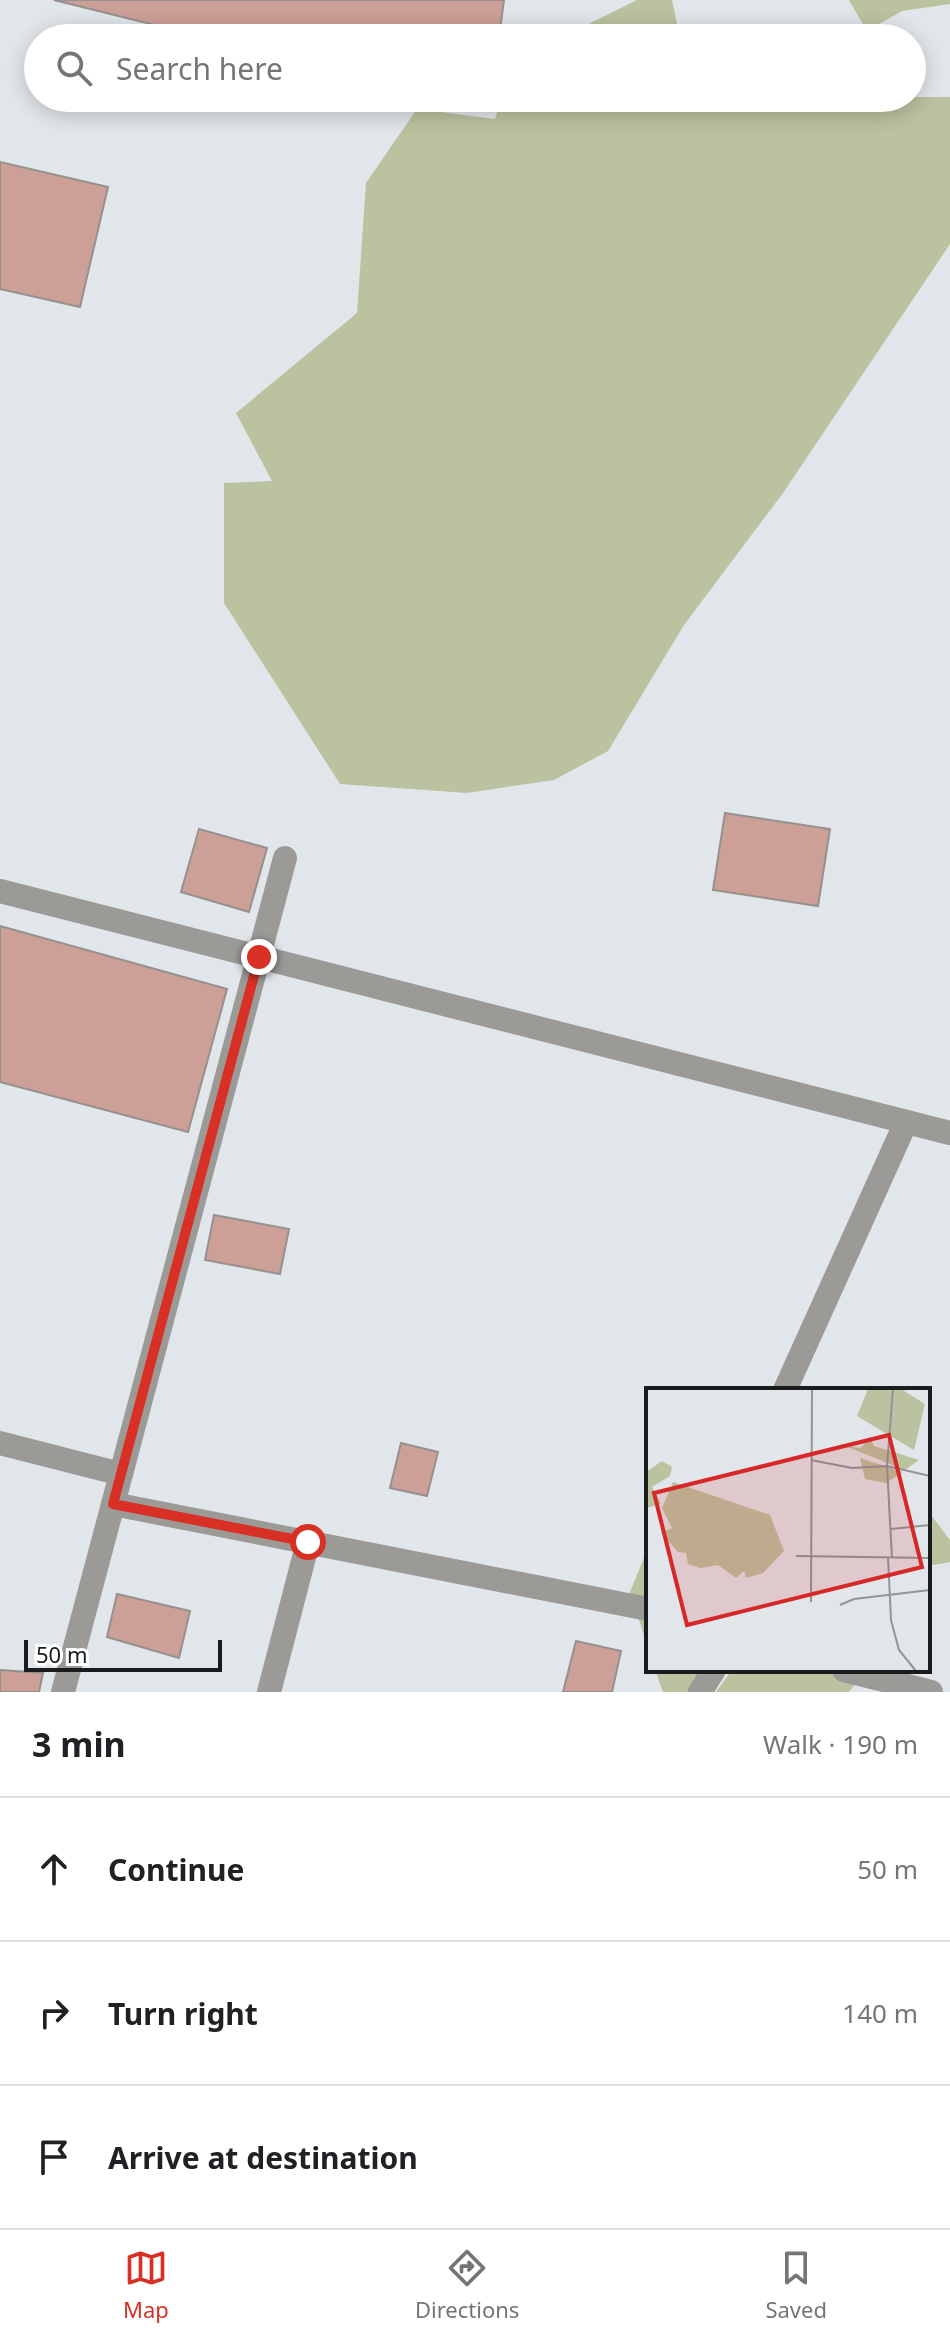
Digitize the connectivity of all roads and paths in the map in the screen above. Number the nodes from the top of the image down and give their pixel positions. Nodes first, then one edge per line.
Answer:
1 (285, 858) dead end
2 (0, 891) edge
3 (259, 957) junction
4 (906, 1122) junction
5 (950, 1133) edge
6 (786, 1388) edge
7 (0, 1443) edge
8 (121, 1474) junction
9 (113, 1504) junction
10 (308, 1542) junction
11 (646, 1609) edge
12 (713, 1672) edge
13 (852, 1672) edge
14 (63, 1692) edge
15 (269, 1692) edge
16 (700, 1692) edge
17 (931, 1692) edge

1 - 3 street
2 - 3 street
3 - 4 street
3 - 8 street
4 - 5 street
4 - 6 street
7 - 8 street
8 - 9 street
9 - 10 street
9 - 14 street
10 - 11 street
10 - 15 street
12 - 16 street
13 - 17 street

